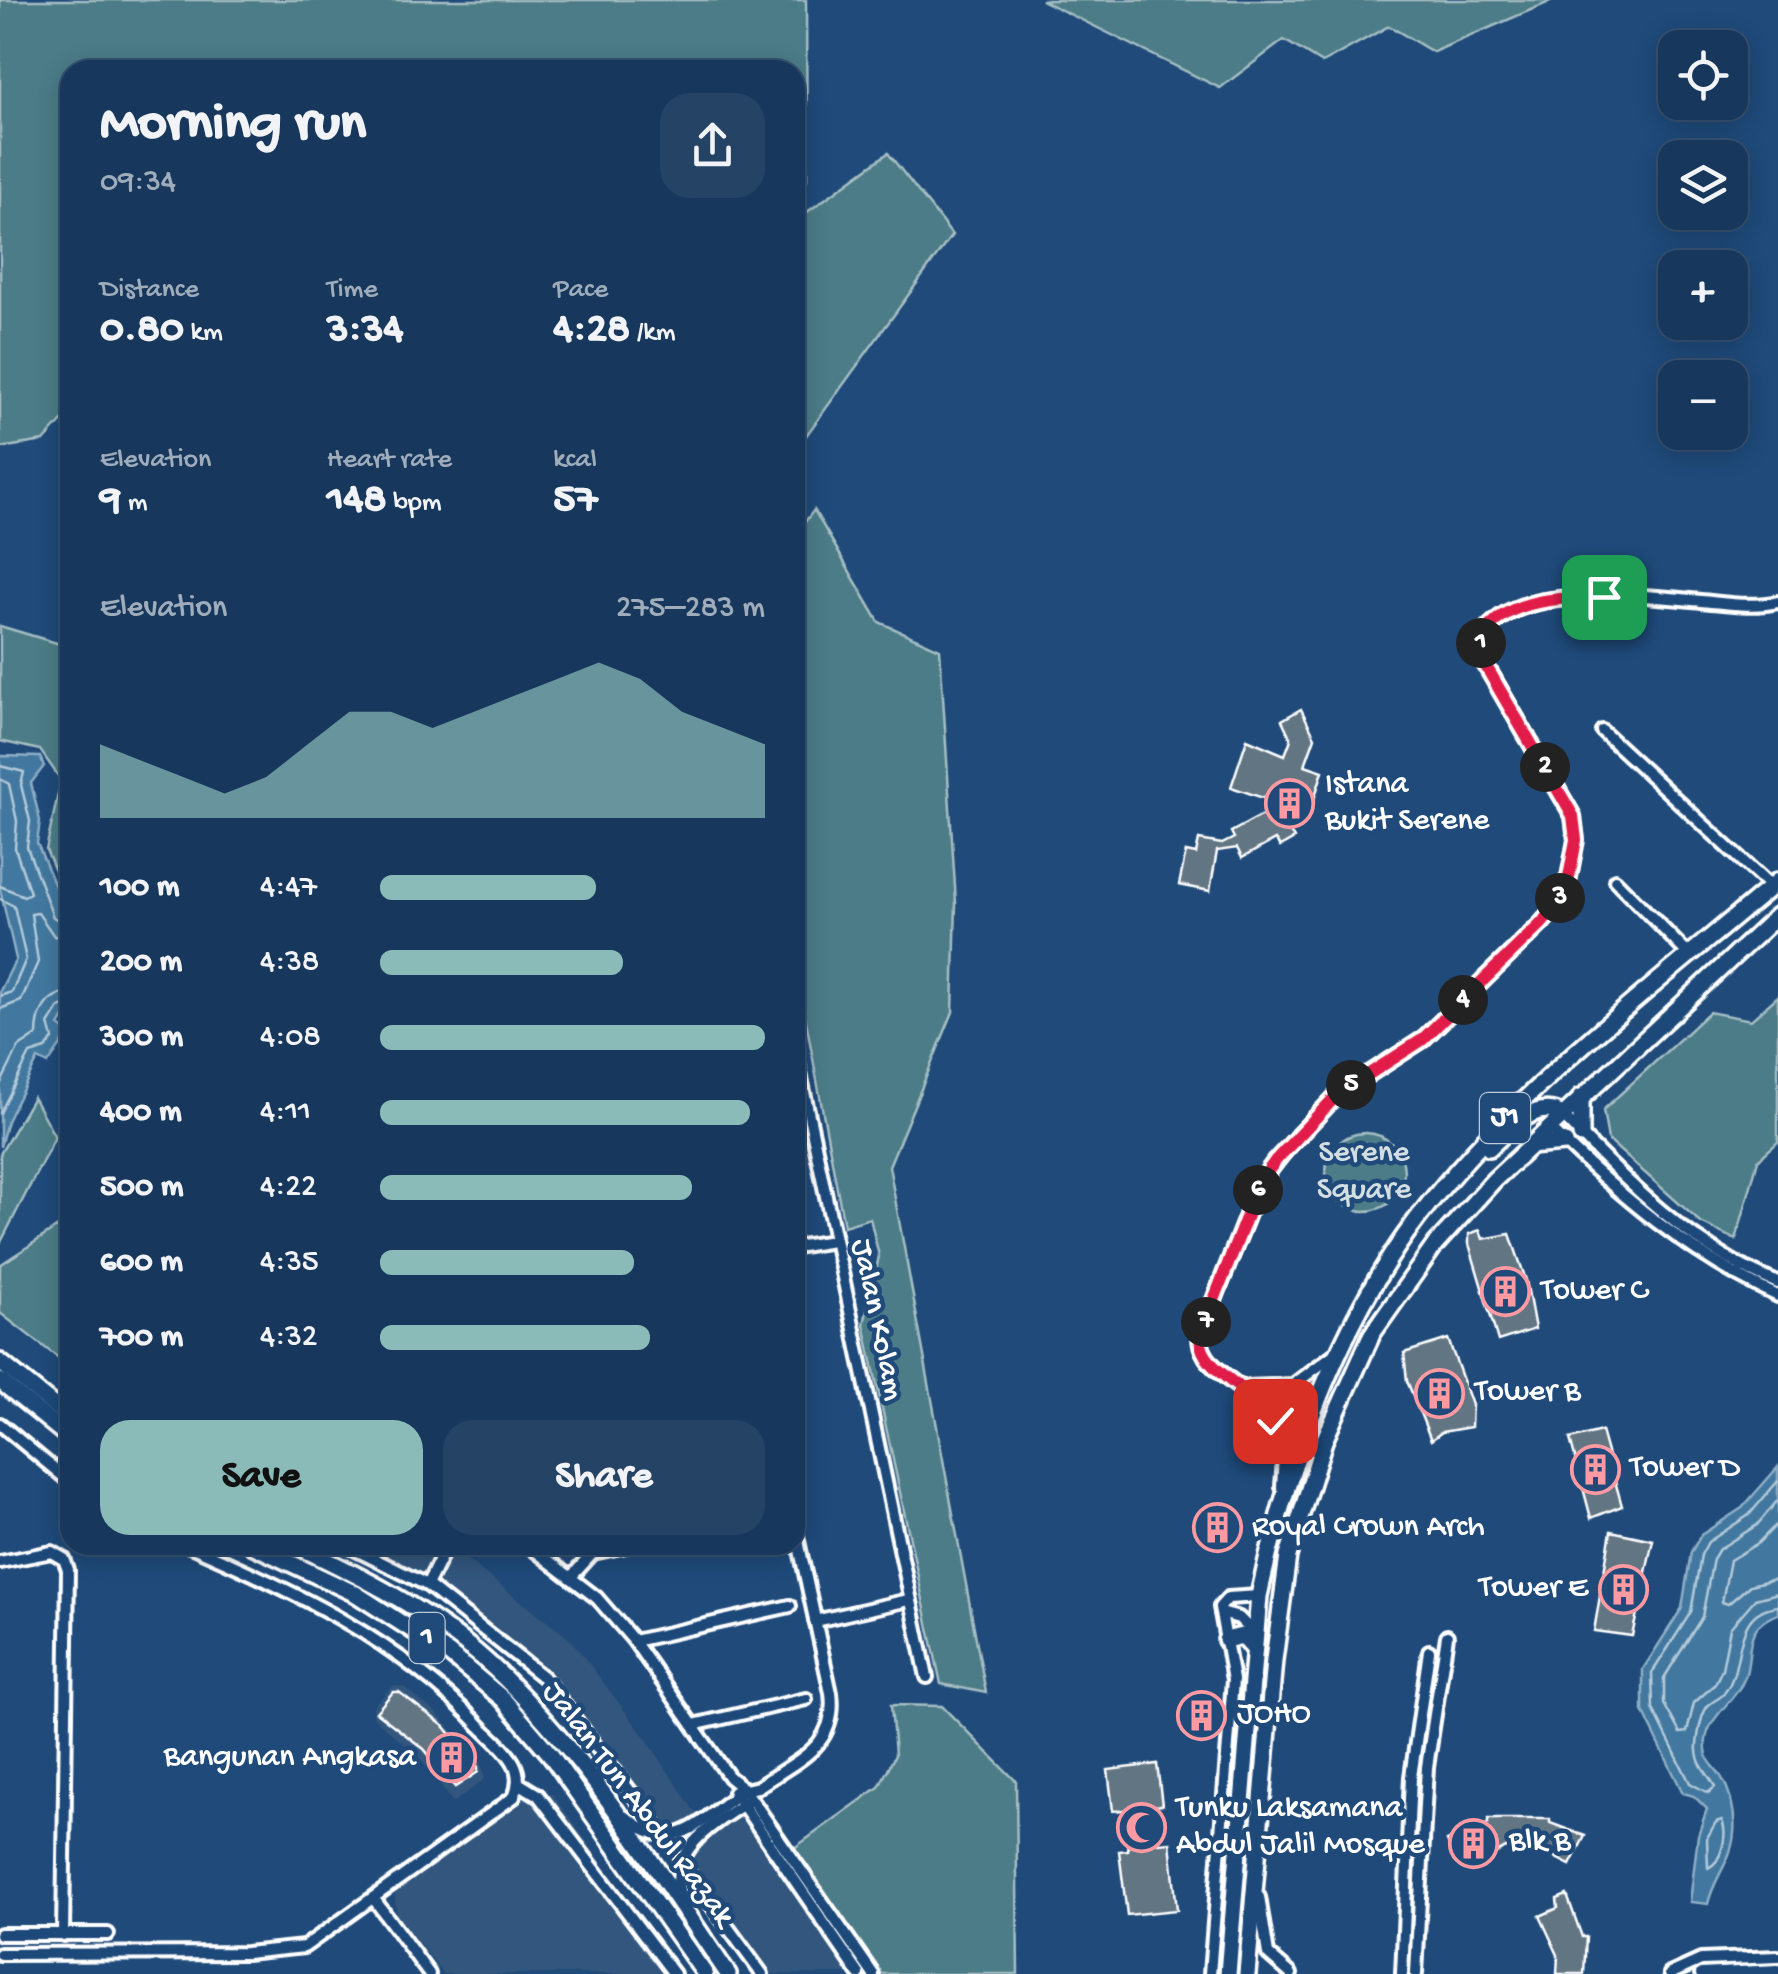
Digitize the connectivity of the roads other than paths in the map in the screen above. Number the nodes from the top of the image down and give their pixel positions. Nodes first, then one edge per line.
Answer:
1 (1778, 602) edge
2 (1602, 731) dead end
3 (1616, 880) dead end
4 (1775, 884) edge
5 (1778, 916) edge
6 (1778, 924) edge
7 (1746, 945) junction
8 (1690, 956) junction
9 (1616, 1019) junction
10 (1581, 1097) junction
11 (805, 1098) edge
12 (1540, 1109) junction
13 (1562, 1114) junction
14 (1549, 1127) junction
15 (1580, 1134) junction
16 (1565, 1143) junction
17 (1530, 1146) junction
18 (1438, 1194) junction
19 (834, 1240) junction
20 (805, 1246) edge
21 (1778, 1283) edge
22 (1778, 1296) edge
23 (1345, 1346) junction
24 (0, 1362) edge
25 (0, 1381) edge
26 (1244, 1386) junction
27 (60, 1412) edge
28 (0, 1424) edge
29 (60, 1430) edge
30 (60, 1474) edge
31 (1280, 1513) junction
32 (210, 1555) edge
33 (273, 1555) edge
34 (314, 1555) edge
35 (367, 1555) edge
36 (443, 1555) edge
37 (542, 1555) edge
38 (590, 1555) edge
39 (801, 1555) edge
40 (0, 1562) edge
41 (572, 1576) junction
42 (427, 1584) junction
43 (1259, 1596) junction
44 (909, 1600) junction
45 (790, 1606) dead end
46 (1221, 1613) junction
47 (815, 1621) junction
48 (1447, 1636) dead end
49 (1226, 1640) junction
50 (1254, 1640) junction
51 (634, 1641) junction
52 (1429, 1651) dead end
53 (928, 1677) dead end
54 (806, 1699) dead end
55 (693, 1725) junction
56 (520, 1784) junction
57 (743, 1798) junction
58 (611, 1805) junction
59 (666, 1838) junction
60 (680, 1862) junction
61 (1256, 1876) junction
62 (369, 1903) junction
63 (686, 1913) junction
64 (834, 1929) junction
65 (0, 1934) edge
66 (62, 1934) junction
67 (108, 1934) dead end
68 (0, 1954) edge
69 (1778, 1957) edge
70 (1701, 1960) junction
71 (1249, 1969) edge
72 (1778, 1970) edge
73 (1704, 1973) edge
74 (429, 1974) edge
75 (674, 1974) edge
76 (705, 1974) edge
77 (728, 1974) edge
78 (762, 1974) edge
79 (859, 1974) edge
80 (873, 1974) edge
81 (1210, 1974) edge
82 (1228, 1974) edge
83 (1291, 1974) edge
84 (1402, 1974) edge
85 (1416, 1974) edge
86 (1670, 1974) edge

1 - 26 street
2 - 4 street
3 - 8 street
4 - 8 highway, J1
5 - 7 highway, J1
6 - 7 street
7 - 10 highway, J1
8 - 9 highway, J1
9 - 12 highway
9 - 18 highway, J1
10 - 13 highway, J1
10 - 15 highway
11 - 19 street, Jalan Kolam
12 - 13 highway
12 - 14 highway
12 - 18 highway
13 - 14 highway, J1
13 - 15 street
14 - 16 street
14 - 17 highway, J1
15 - 21 street
16 - 17 highway
16 - 22 street
17 - 61 highway, J1
18 - 23 highway, J1
19 - 20 street
19 - 44 street, Jalan Kolam
23 - 26 street
23 - 31 highway, J1
24 - 27 highway
25 - 29 highway
26 - 31 street
28 - 30 street
31 - 43 highway, J1
32 - 56 street
33 - 76 highway, Jalan Tun Abdul Razak / 1
34 - 58 highway, Jalan Tun Abdul Razak / 1
35 - 42 street
36 - 42 street
37 - 41 street
38 - 41 street
39 - 47 street
40 - 66 street
41 - 51 street
42 - 59 street
43 - 46 street
43 - 50 highway, J1
44 - 47 street
44 - 53 street, Jalan Kolam
45 - 51 street
46 - 49 street
46 - 50 street
47 - 57 street
48 - 85 street
49 - 50 highway
49 - 81 street
50 - 82 highway, J1
51 - 55 street
52 - 84 street
54 - 55 street
55 - 57 street
56 - 62 street
56 - 75 street
57 - 59 street
57 - 60 street
57 - 64 street
58 - 59 street
58 - 63 highway, Jalan Tun Abdul Razak / 1
60 - 63 street
60 - 78 street
61 - 71 highway, J1
61 - 83 street
62 - 68 street
62 - 74 street
63 - 77 highway, Jalan Tun Abdul Razak / 1
64 - 79 street
64 - 80 street
65 - 66 street
66 - 67 street
69 - 70 street
70 - 73 street
70 - 86 street
72 - 73 street

